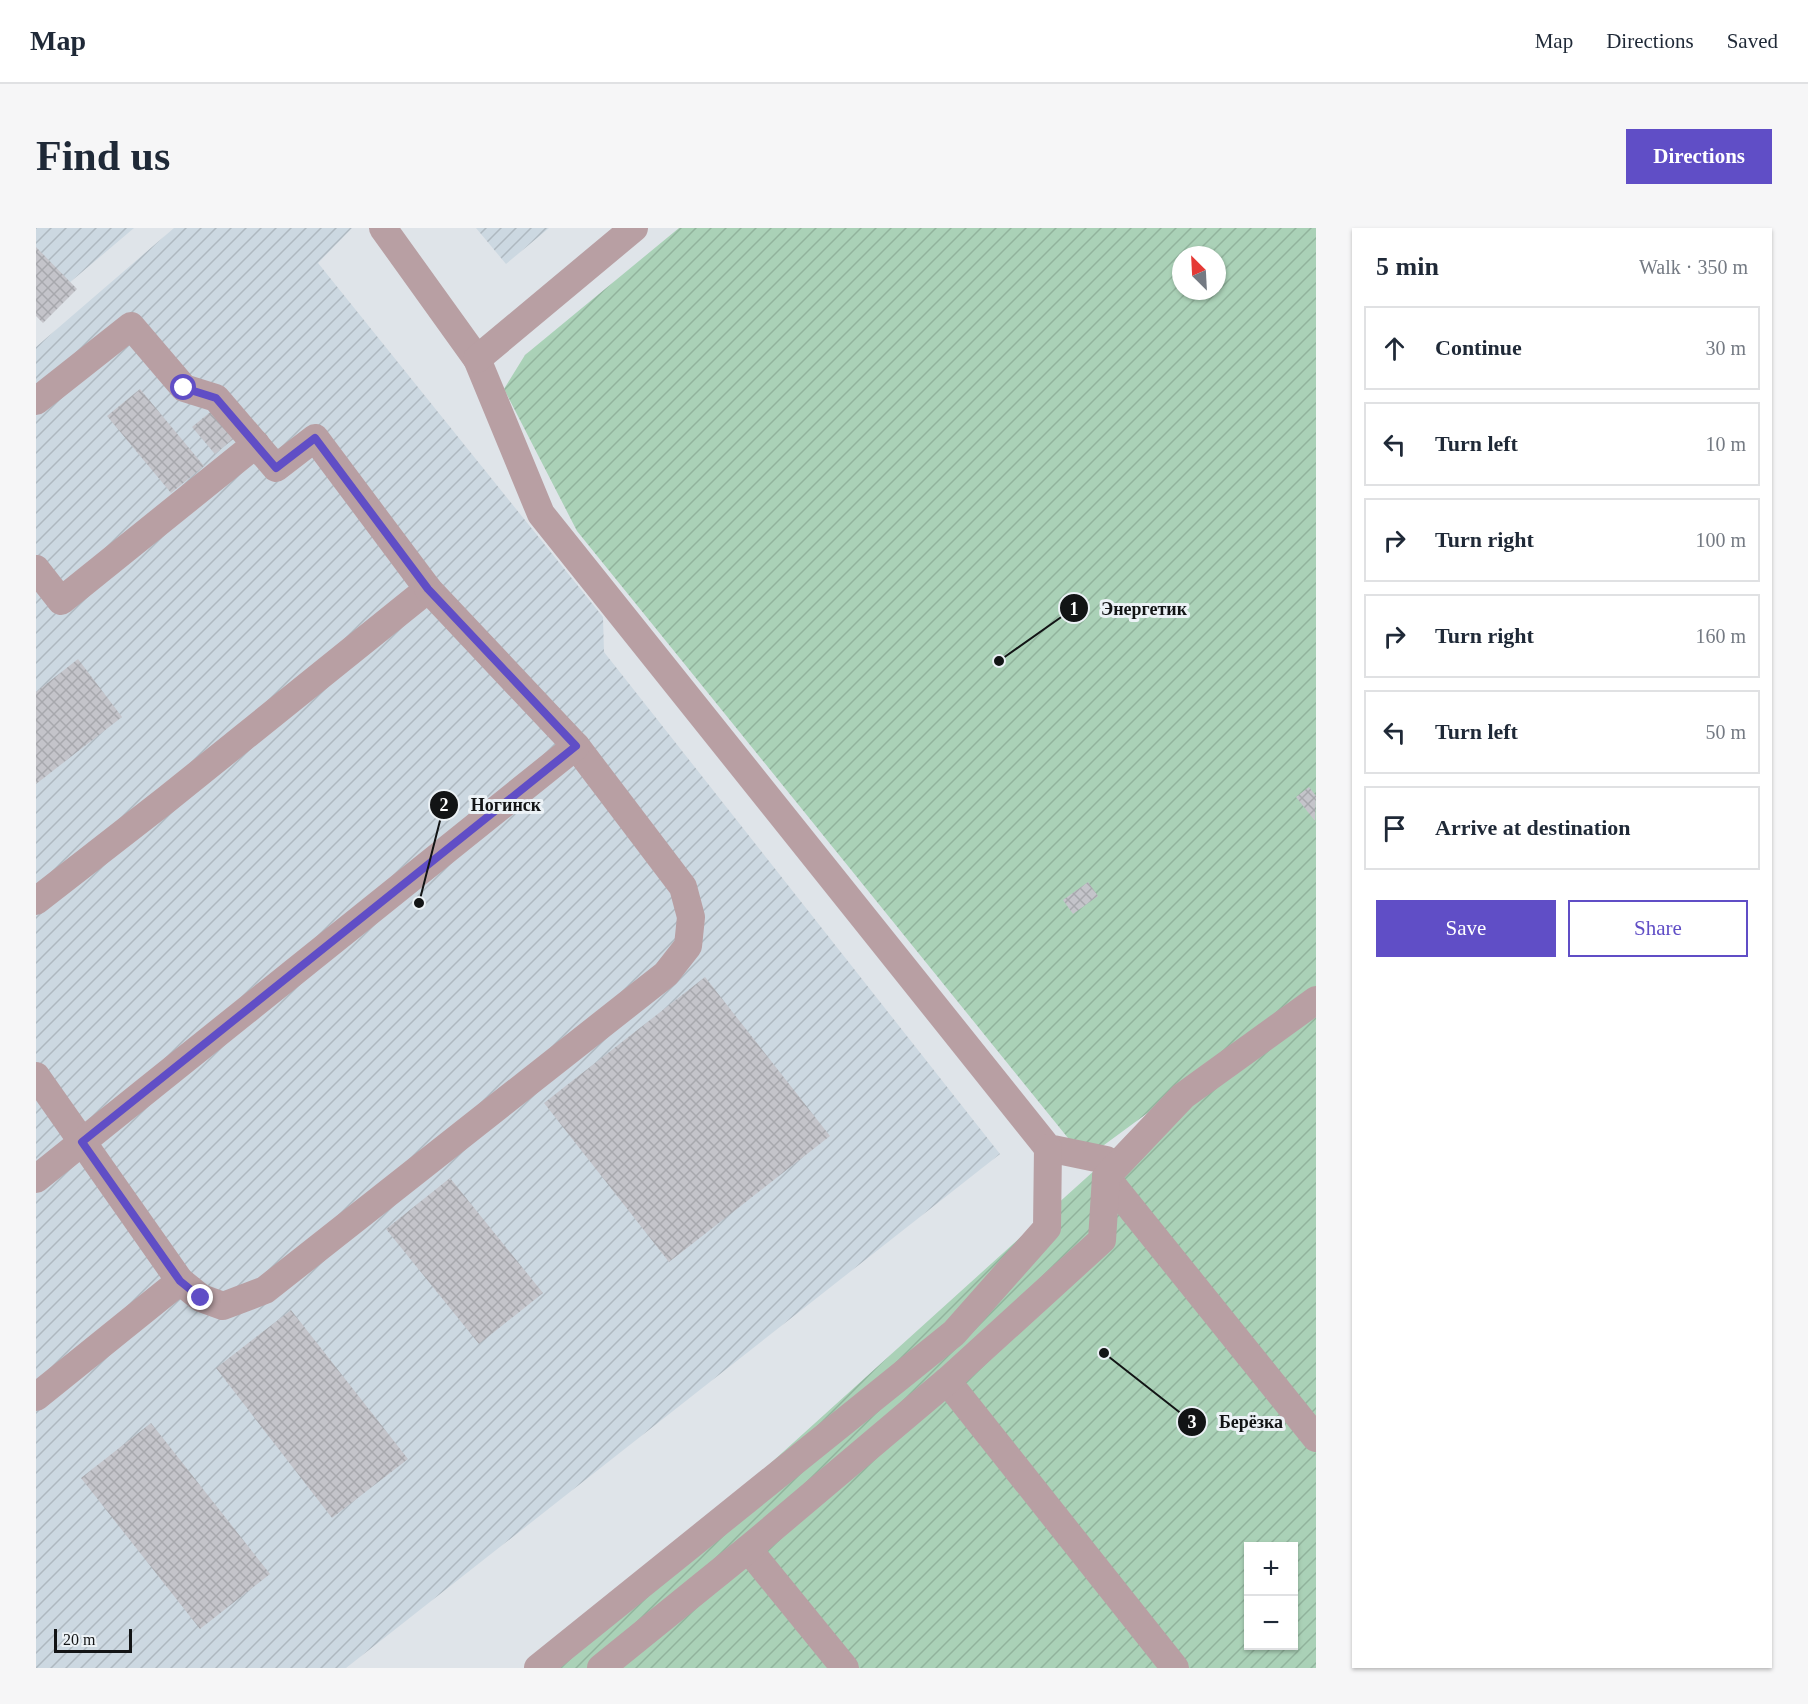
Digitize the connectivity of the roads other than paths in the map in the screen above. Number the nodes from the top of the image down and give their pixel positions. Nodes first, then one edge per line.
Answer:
1 (383, 228) edge
2 (634, 228) edge
3 (477, 359) junction
4 (36, 400) edge
5 (256, 444) junction
6 (36, 569) edge
7 (428, 589) junction
8 (576, 746) junction
9 (36, 901) edge
10 (1314, 1006) edge
11 (36, 1076) edge
12 (82, 1142) junction
13 (1048, 1148) junction
14 (1106, 1169) junction
15 (36, 1179) edge
16 (180, 1281) junction
17 (947, 1381) junction
18 (36, 1397) edge
19 (1316, 1438) edge
20 (748, 1549) junction
21 (538, 1668) edge
22 (601, 1668) edge
23 (845, 1668) edge
24 (1175, 1668) edge

1 - 3 lane
2 - 3 lane
3 - 13 lane
4 - 5 lane
5 - 6 lane
5 - 7 lane
7 - 8 lane
7 - 9 lane
8 - 12 lane
8 - 16 lane
10 - 14 lane
11 - 12 lane
12 - 15 lane
12 - 16 lane
13 - 14 lane
13 - 21 lane
14 - 17 lane
14 - 19 lane
16 - 18 lane
17 - 20 lane
17 - 24 lane
20 - 22 lane
20 - 23 lane

